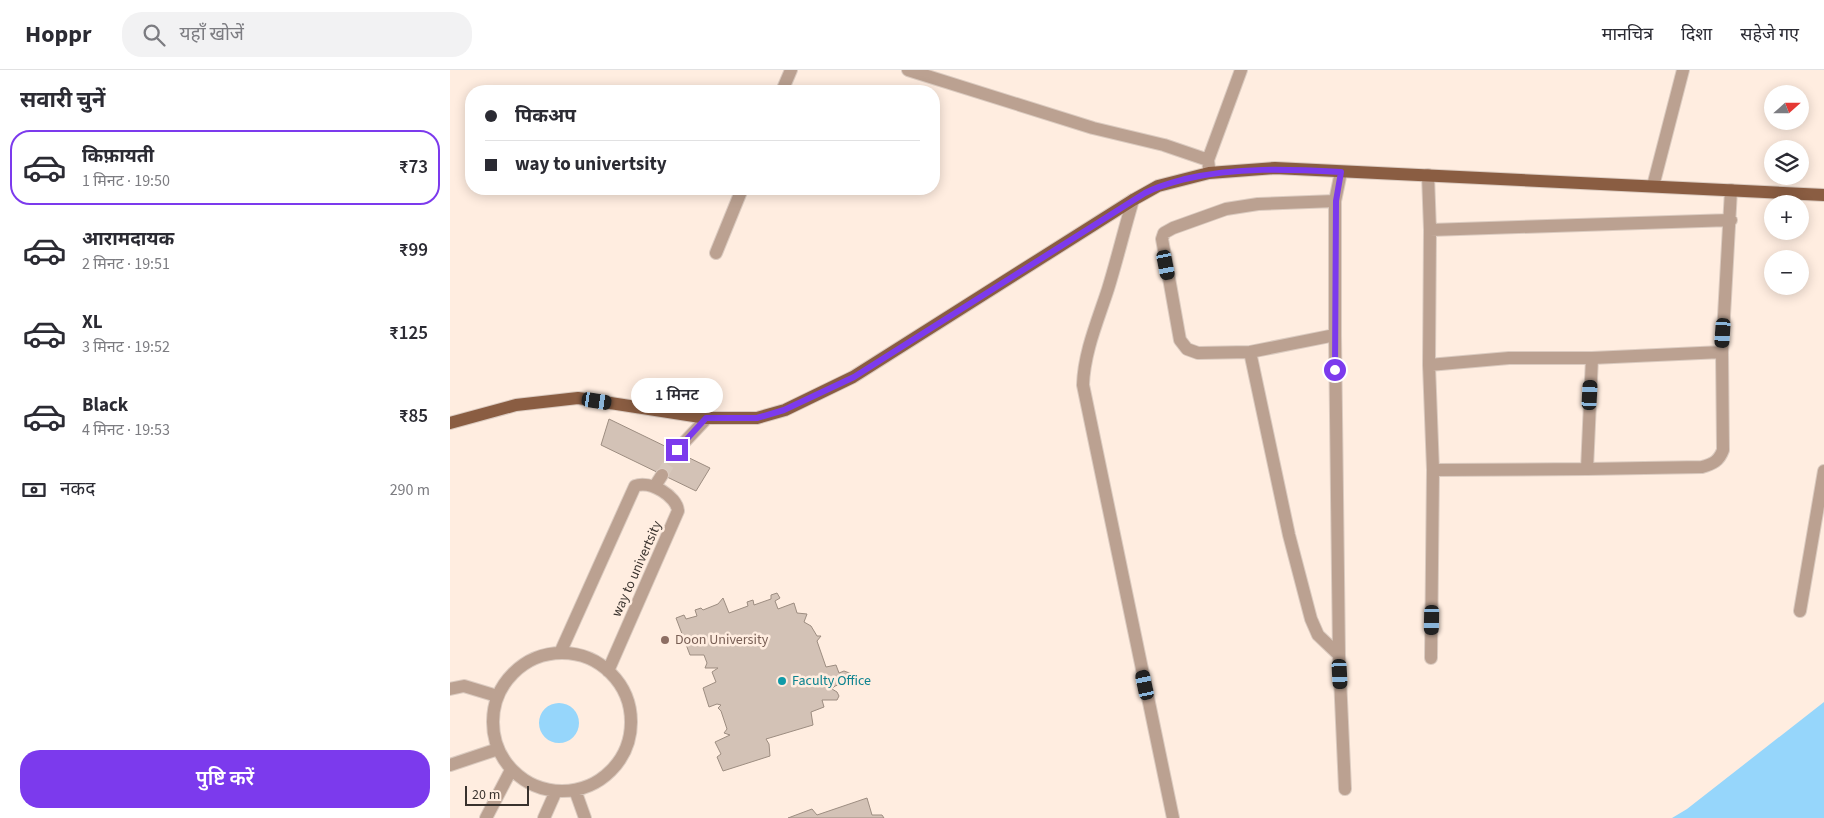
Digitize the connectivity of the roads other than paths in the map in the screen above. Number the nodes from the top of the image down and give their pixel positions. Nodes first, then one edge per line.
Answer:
1 (791, 70) edge
2 (908, 70) edge
3 (1241, 70) edge
4 (1683, 70) edge
5 (930, 73) edge
6 (785, 85) edge
7 (1208, 160) junction
8 (1341, 172) junction
9 (1210, 173) junction
10 (1428, 176) junction
11 (1653, 186) junction
12 (1731, 190) junction
13 (740, 195) edge
14 (1824, 195) edge
15 (1133, 200) junction
16 (1336, 201) junction
17 (1731, 220) junction
18 (1430, 230) junction
19 (716, 253) dead end
20 (1335, 334) junction
21 (1250, 352) junction
22 (1722, 352) junction
23 (1592, 358) junction
24 (1430, 365) junction
25 (706, 418) junction
26 (450, 423) edge
27 (677, 450) tunnel mouth
28 (1587, 469) junction
29 (1433, 470) junction
30 (1824, 471) edge
31 (662, 475) tunnel mouth
32 (655, 486) junction
33 (1800, 611) dead end
34 (560, 653) junction
35 (1339, 655) junction
36 (1431, 658) dead end
37 (608, 671) junction
38 (450, 689) edge
39 (498, 696) junction
40 (498, 749) junction
41 (450, 766) edge
42 (511, 770) junction
43 (1345, 789) dead end
44 (575, 790) junction
45 (556, 791) junction
46 (486, 818) edge
47 (544, 818) edge
48 (585, 818) edge
49 (1173, 818) edge

1 - 6 street
2 - 5 street
3 - 7 street
4 - 11 street
5 - 7 street
7 - 9 street
8 - 9 main road
8 - 10 main road
8 - 16 street
9 - 15 main road
10 - 11 main road
10 - 18 street
11 - 12 main road
12 - 14 main road
12 - 17 street
13 - 19 street
15 - 25 main road
15 - 49 street
16 - 20 street
16 - 21 street
17 - 18 street
17 - 22 street
18 - 24 street
20 - 21 street
20 - 35 street
21 - 35 street
22 - 23 street
22 - 28 street
23 - 24 street
23 - 28 street
24 - 29 street
25 - 26 main road
25 - 27 street
28 - 29 street
29 - 36 street
30 - 33 street
31 - 32 street
32 - 34 street
32 - 37 street, way to univertsity
34 - 37 street
34 - 39 street
35 - 43 street
37 - 44 street
38 - 39 street
39 - 40 street
40 - 41 street
40 - 42 street
42 - 45 street
42 - 46 street
44 - 45 street
44 - 48 street
45 - 47 street

